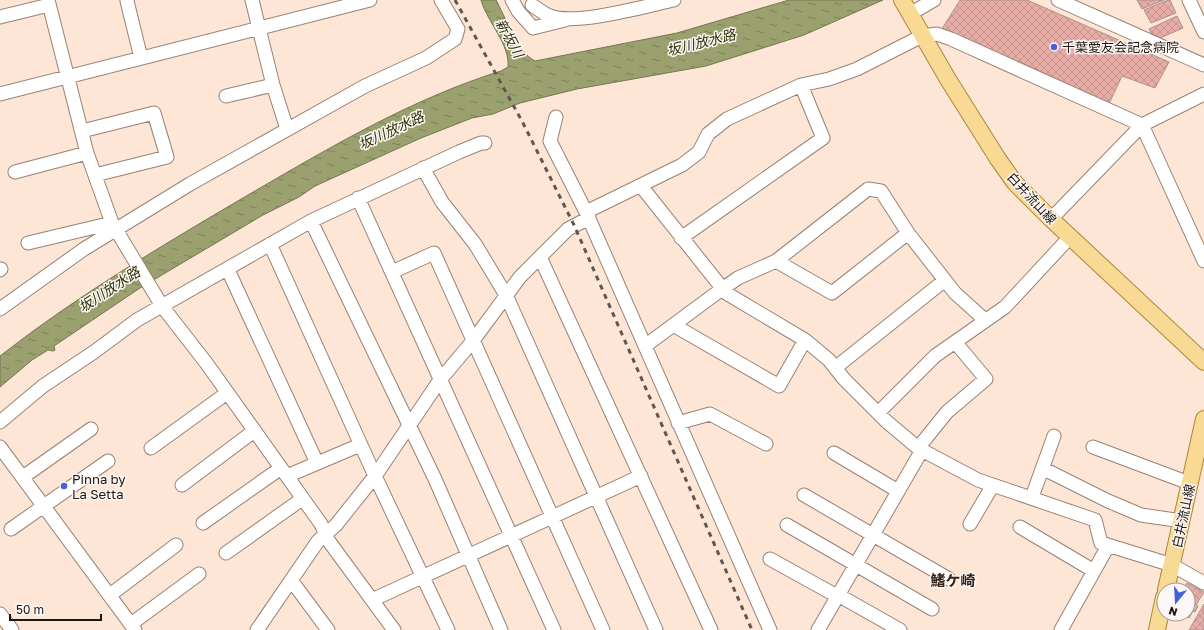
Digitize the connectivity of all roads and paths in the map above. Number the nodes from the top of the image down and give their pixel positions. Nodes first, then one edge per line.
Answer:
1 (252, 0) edge
2 (370, 0) edge
3 (441, 0) edge
4 (674, 0) edge
5 (934, 0) edge
6 (1058, 0) edge
7 (1081, 0) edge
8 (127, 1) dead end
9 (49, 2) edge
10 (538, 3) edge
11 (1196, 5) edge
12 (515, 6) edge
13 (906, 8) edge
14 (1088, 14) junction
15 (0, 16) edge
16 (568, 20) junction
17 (260, 28) junction
18 (1204, 32) edge
19 (922, 36) junction
20 (141, 58) junction
21 (1204, 65) edge
22 (68, 77) junction
23 (273, 85) junction
24 (801, 85) junction
25 (0, 94) edge
26 (1204, 94) edge
27 (226, 96) dead end
28 (556, 117) dead end
29 (1142, 125) junction
30 (287, 129) junction
31 (82, 131) junction
32 (485, 143) dead end
33 (87, 153) junction
34 (424, 168) junction
35 (15, 172) dead end
36 (95, 175) junction
37 (641, 186) junction
38 (358, 198) junction
39 (588, 215) junction
40 (1051, 219) junction
41 (311, 221) junction
42 (114, 226) junction
43 (908, 233) junction
44 (1070, 237) junction
45 (681, 238) junction
46 (28, 243) dead end
47 (270, 244) junction
48 (540, 257) junction
49 (1204, 260) edge
50 (776, 261) junction
51 (228, 270) junction
52 (392, 272) junction
53 (945, 280) junction
54 (722, 289) junction
55 (506, 295) junction
56 (162, 306) junction
57 (0, 309) edge
58 (985, 320) junction
59 (675, 326) junction
60 (805, 340) junction
61 (472, 342) junction
62 (955, 342) junction
63 (645, 346) junction
64 (1204, 362) edge
65 (835, 368) junction
66 (440, 380) junction
67 (227, 393) junction
68 (878, 413) junction
69 (1204, 419) edge
70 (0, 422) edge
71 (678, 423) junction
72 (409, 427) junction
73 (91, 429) dead end
74 (254, 431) junction
75 (1054, 436) dead end
76 (766, 444) dead end
77 (360, 445) junction
78 (0, 447) edge
79 (1093, 447) dead end
80 (151, 448) dead end
81 (920, 449) junction
82 (834, 453) dead end
83 (108, 461) dead end
84 (317, 463) junction
85 (1044, 469) junction
86 (284, 472) junction
87 (375, 476) junction
88 (641, 476) junction
89 (23, 477) junction
90 (1189, 483) junction
91 (182, 484) dead end
92 (993, 485) junction
93 (898, 491) junction
94 (804, 495) dead end
95 (596, 497) junction
96 (1032, 497) junction
97 (302, 499) junction
98 (45, 506) junction
99 (552, 518) junction
100 (1182, 521) junction
101 (203, 523) dead end
102 (970, 524) dead end
103 (787, 525) dead end
104 (1020, 527) dead end
105 (11, 529) dead end
106 (325, 535) junction
107 (873, 535) junction
108 (512, 537) junction
109 (176, 545) dead end
110 (1108, 546) junction
111 (226, 553) dead end
112 (468, 557) junction
113 (770, 558) dead end
114 (856, 565) junction
115 (1172, 565) junction
116 (1094, 571) junction
117 (199, 574) dead end
118 (423, 576) junction
119 (949, 579) dead end
120 (291, 580) junction
121 (1168, 582) edge
122 (1204, 583) edge
123 (110, 595) junction
124 (838, 596) junction
125 (372, 600) junction
126 (932, 609) dead end
127 (0, 614) edge
128 (133, 627) edge
129 (261, 628) edge
130 (12, 630) edge
131 (328, 630) edge
132 (394, 630) edge
133 (448, 630) edge
134 (501, 630) edge
135 (554, 630) edge
136 (604, 630) edge
137 (656, 630) edge
138 (711, 630) edge
139 (770, 630) edge
140 (818, 630) edge
141 (900, 630) edge
142 (1061, 630) edge

1 - 17 street
2 - 17 street
3 - 30 street
4 - 16 street
5 - 13 street
6 - 14 street
7 - 14 street
8 - 20 street
9 - 15 street
9 - 22 street
10 - 12 street
10 - 16 street
11 - 18 street
12 - 16 street
13 - 19 main road, 白井流山線
14 - 21 street
17 - 20 street
17 - 23 street
19 - 24 street
19 - 29 street
19 - 40 main road, 白井流山線
20 - 22 street
22 - 25 street
22 - 31 street
23 - 27 street
23 - 30 street
24 - 37 street
24 - 45 street
26 - 29 street
28 - 39 street
29 - 40 street
29 - 49 street
30 - 42 street
31 - 33 street
31 - 36 street
32 - 34 street
33 - 35 street
33 - 36 street
34 - 38 street
34 - 55 street
36 - 42 street
37 - 39 street
37 - 45 street
38 - 41 street
38 - 52 street
39 - 48 street
39 - 63 street
40 - 44 main road, 白井流山線
41 - 47 street
41 - 72 street
42 - 46 street
42 - 56 street
42 - 57 street
43 - 50 street
43 - 50 street
43 - 53 street
44 - 58 street
44 - 64 main road, 白井流山線
45 - 54 street
47 - 51 street
47 - 77 street
48 - 55 street
48 - 88 street
50 - 54 street
51 - 56 street
51 - 84 street
52 - 61 street
52 - 66 street
53 - 58 street
53 - 65 street
54 - 59 street
54 - 60 street
55 - 61 street
55 - 95 street
56 - 67 street
56 - 70 street
58 - 62 street
59 - 60 street
59 - 63 street
60 - 65 street
61 - 66 street
61 - 99 street
62 - 68 street
62 - 81 street
63 - 71 street
65 - 68 street
66 - 72 street
66 - 108 street
67 - 74 street
67 - 80 street
68 - 81 street
69 - 90 main road, 白井流山線
71 - 76 street
71 - 139 street
72 - 87 street
72 - 112 street
73 - 89 street
74 - 86 street
74 - 91 street
75 - 85 street
77 - 84 street
77 - 87 street
78 - 89 street
79 - 90 street
81 - 92 street
81 - 93 street
82 - 93 street
83 - 98 street
84 - 86 street
85 - 96 street
85 - 100 street
86 - 97 street
86 - 101 street
87 - 106 street
87 - 118 street
88 - 95 street
88 - 138 street
89 - 98 street
90 - 100 main road, 白井流山線
92 - 96 street
92 - 102 street
93 - 107 street
94 - 107 street
95 - 99 street
95 - 137 street
96 - 110 street
97 - 106 street
97 - 111 street
98 - 105 street
98 - 123 street
99 - 108 street
99 - 136 street
100 - 115 main road, 白井流山線
103 - 114 street
104 - 116 street
106 - 120 street
106 - 125 street
107 - 114 street
107 - 119 street
108 - 112 street
108 - 135 street
109 - 123 street
110 - 115 street
110 - 116 street
112 - 118 street
112 - 134 street
113 - 124 street
114 - 124 street
114 - 126 street
115 - 121 main road, 白井流山線
115 - 122 street
116 - 142 street
117 - 128 street
118 - 125 street
118 - 133 street
120 - 129 street
120 - 131 street
123 - 128 street
124 - 140 street
124 - 141 street
125 - 132 street
127 - 130 street

